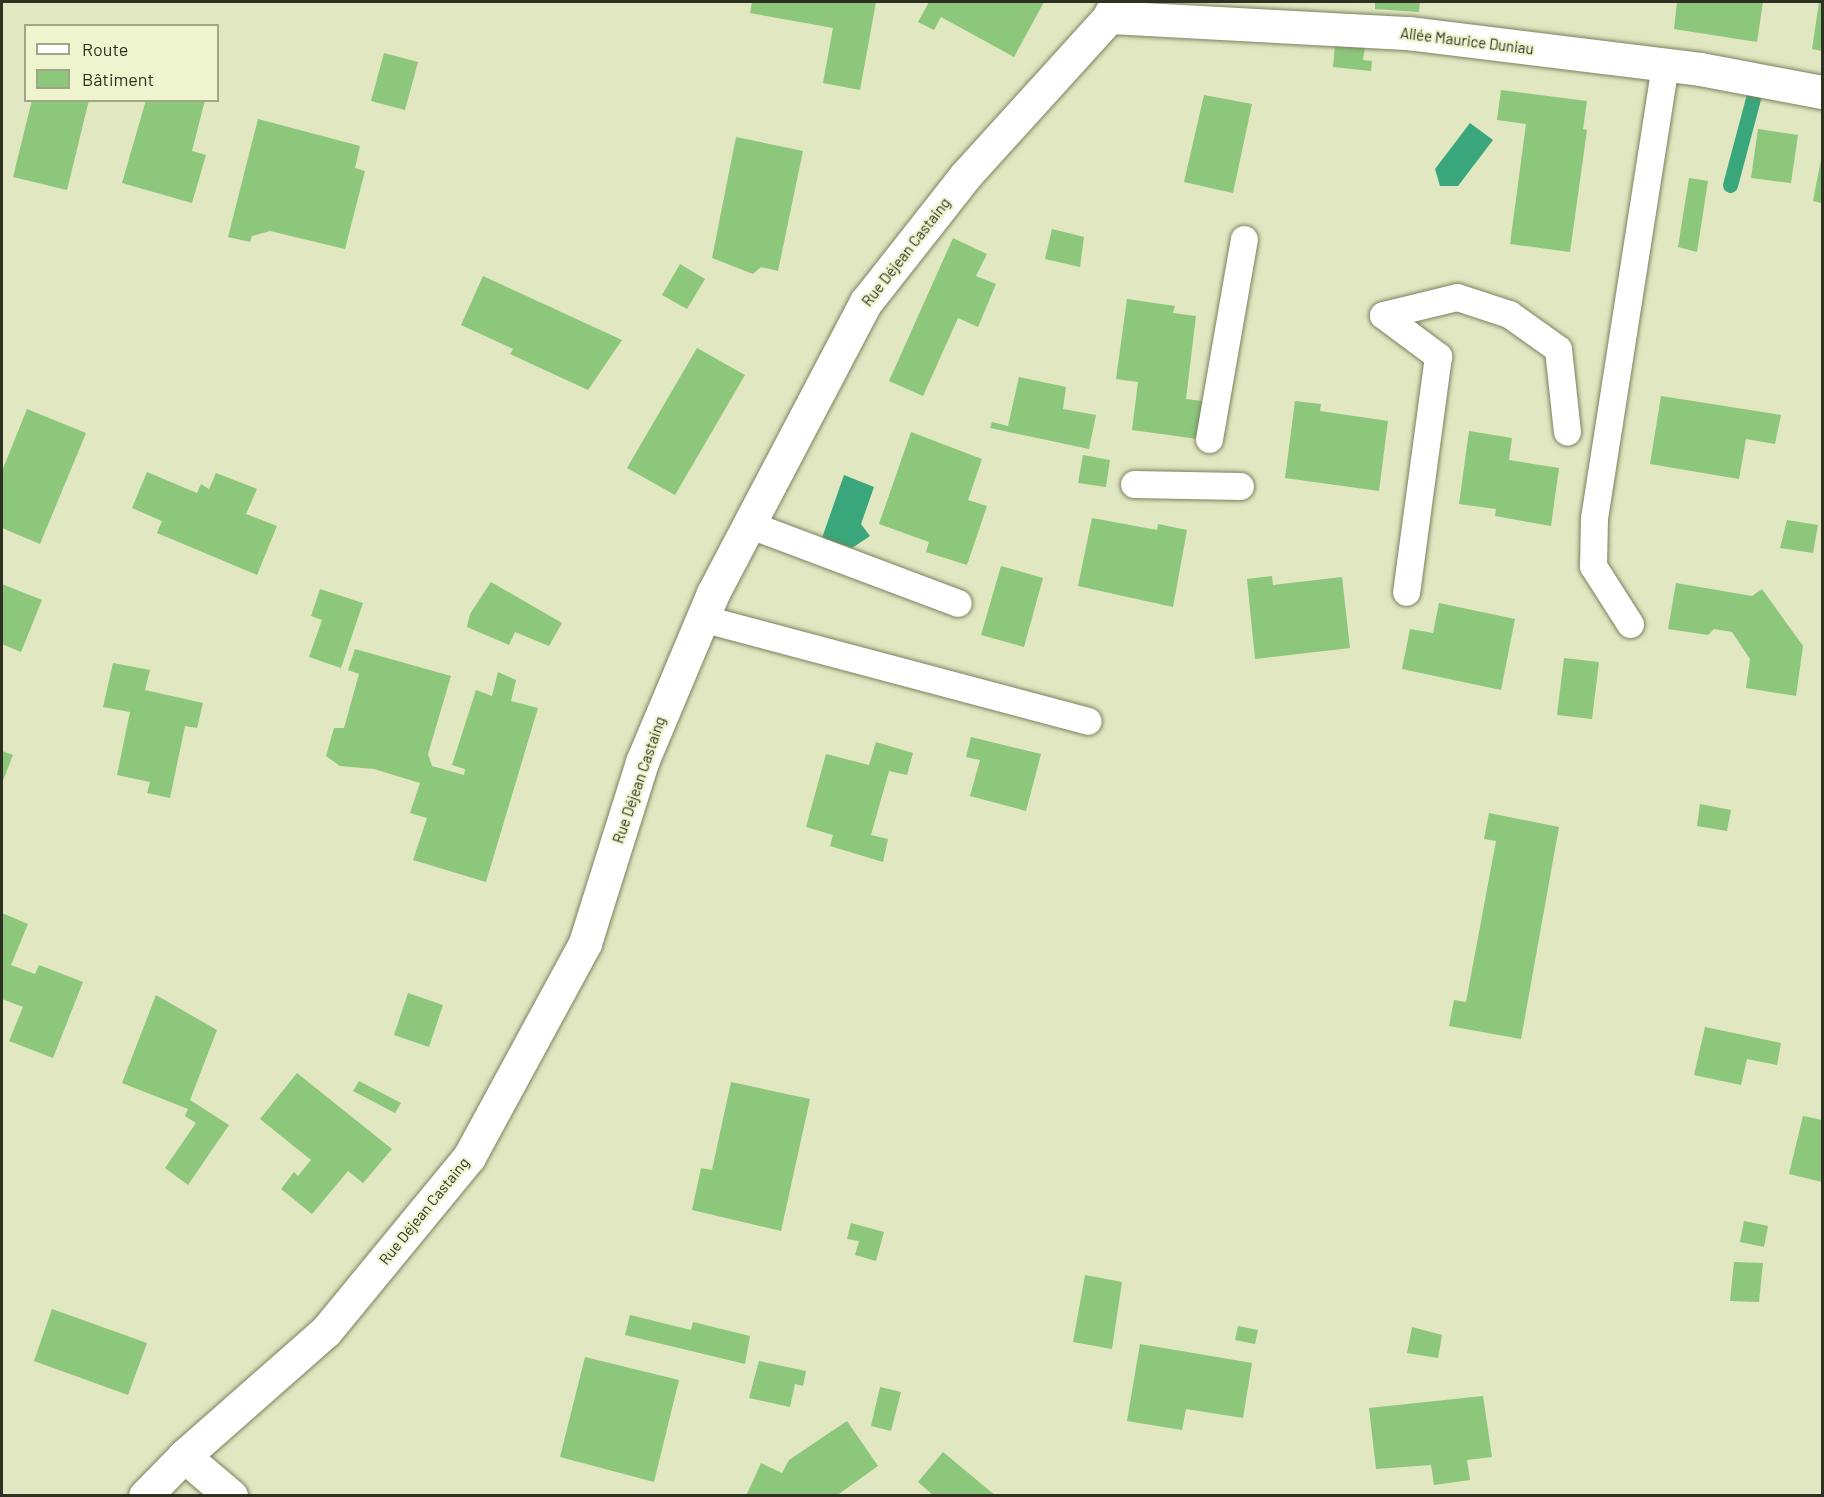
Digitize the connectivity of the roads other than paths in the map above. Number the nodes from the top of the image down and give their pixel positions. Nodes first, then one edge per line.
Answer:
1 (1112, 9) edge
2 (1665, 65) junction
3 (1822, 92) edge
4 (1244, 239) dead end
5 (1567, 432) dead end
6 (1209, 439) dead end
7 (1134, 484) dead end
8 (1240, 486) dead end
9 (748, 524) junction
10 (1406, 592) dead end
11 (958, 603) dead end
12 (701, 618) junction
13 (1630, 624) dead end
14 (1088, 721) dead end
15 (184, 1456) junction
16 (145, 1496) edge
17 (231, 1496) edge

1 - 2 street, Allée Maurice Duniau
1 - 9 street, Rue Déjean Castaing
2 - 3 street, Allée Maurice Duniau
2 - 13 lane
4 - 6 lane
5 - 10 lane
7 - 8 lane
9 - 11 lane
9 - 12 street, Rue Déjean Castaing
12 - 14 lane
12 - 15 street, Rue Déjean Castaing
15 - 16 street, Rue Déjean Castaing
15 - 17 street

